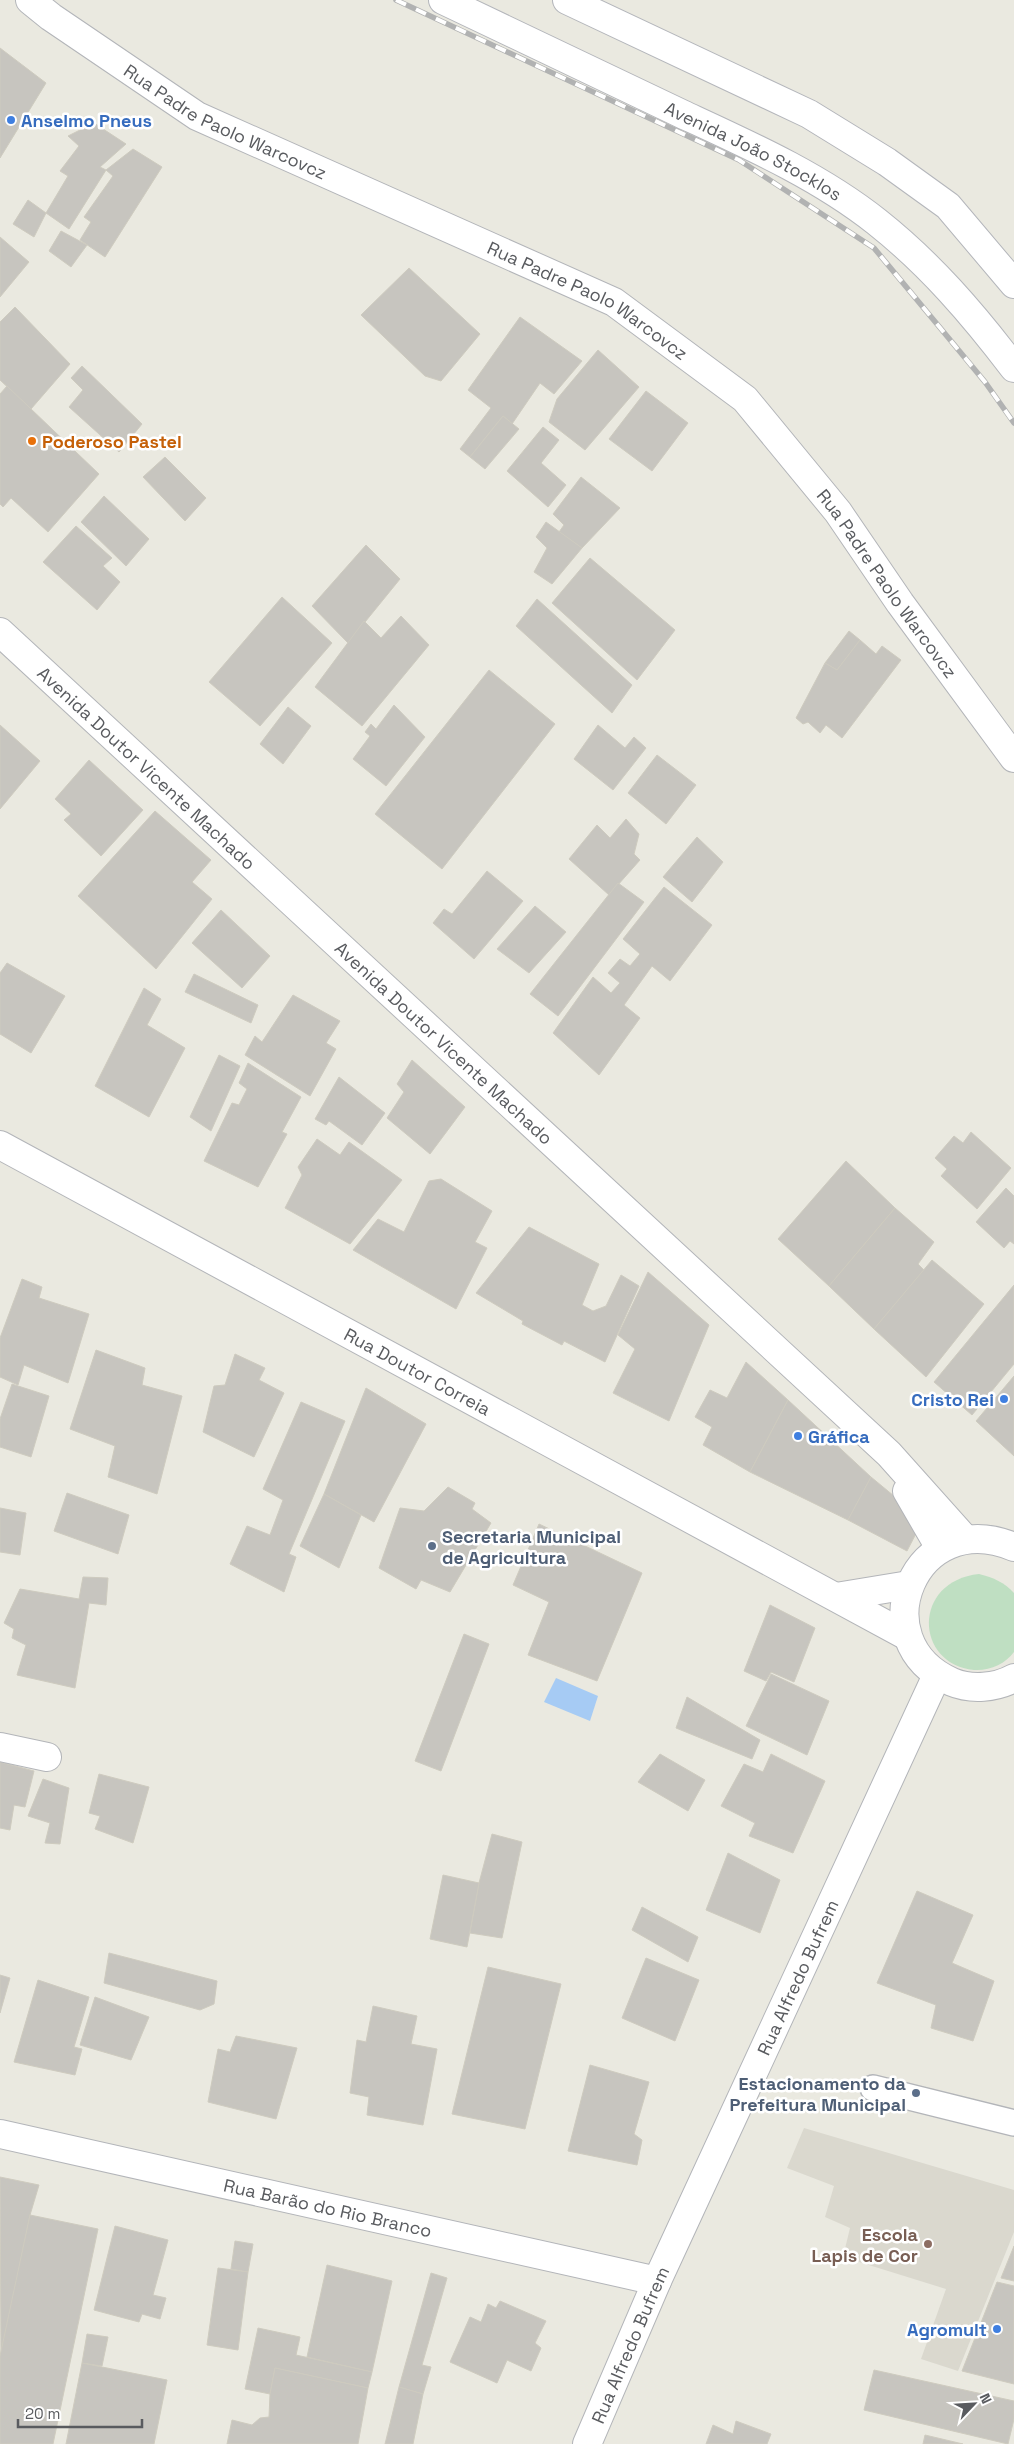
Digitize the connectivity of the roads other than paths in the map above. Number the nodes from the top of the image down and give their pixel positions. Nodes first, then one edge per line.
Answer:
1 (30, 0) edge
2 (443, 0) edge
3 (567, 0) edge
4 (1014, 284) edge
5 (1014, 368) edge
6 (0, 632) edge
7 (1014, 758) edge
8 (0, 1146) edge
9 (889, 1454) junction
10 (965, 1539) junction
11 (940, 1548) junction
12 (1014, 1548) edge
13 (909, 1585) junction
14 (836, 1597) junction
15 (907, 1636) junction
16 (937, 1675) junction
17 (1011, 1682) edge
18 (0, 1748) edge
19 (48, 1757) dead end
20 (873, 2088) dead end
21 (1014, 2123) edge
22 (0, 2134) edge
23 (657, 2281) junction
24 (587, 2444) edge

1 - 7 street, Rua Padre Paolo Warcovcz
2 - 5 street, Avenida João Stocklos
3 - 4 street
6 - 9 street, Avenida Doutor Vicente Machado
8 - 14 street, Rua Doutor Correia
9 - 10 street
9 - 11 street
10 - 11 street
10 - 12 street
11 - 13 street
13 - 14 street
13 - 15 street
14 - 15 street, Rua Doutor Correia
15 - 16 street
16 - 17 street
16 - 23 street, Rua Alfredo Bufrem
18 - 19 street
20 - 21 lane
22 - 23 street, Rua Barão do Rio Branco
23 - 24 street, Rua Alfredo Bufrem

